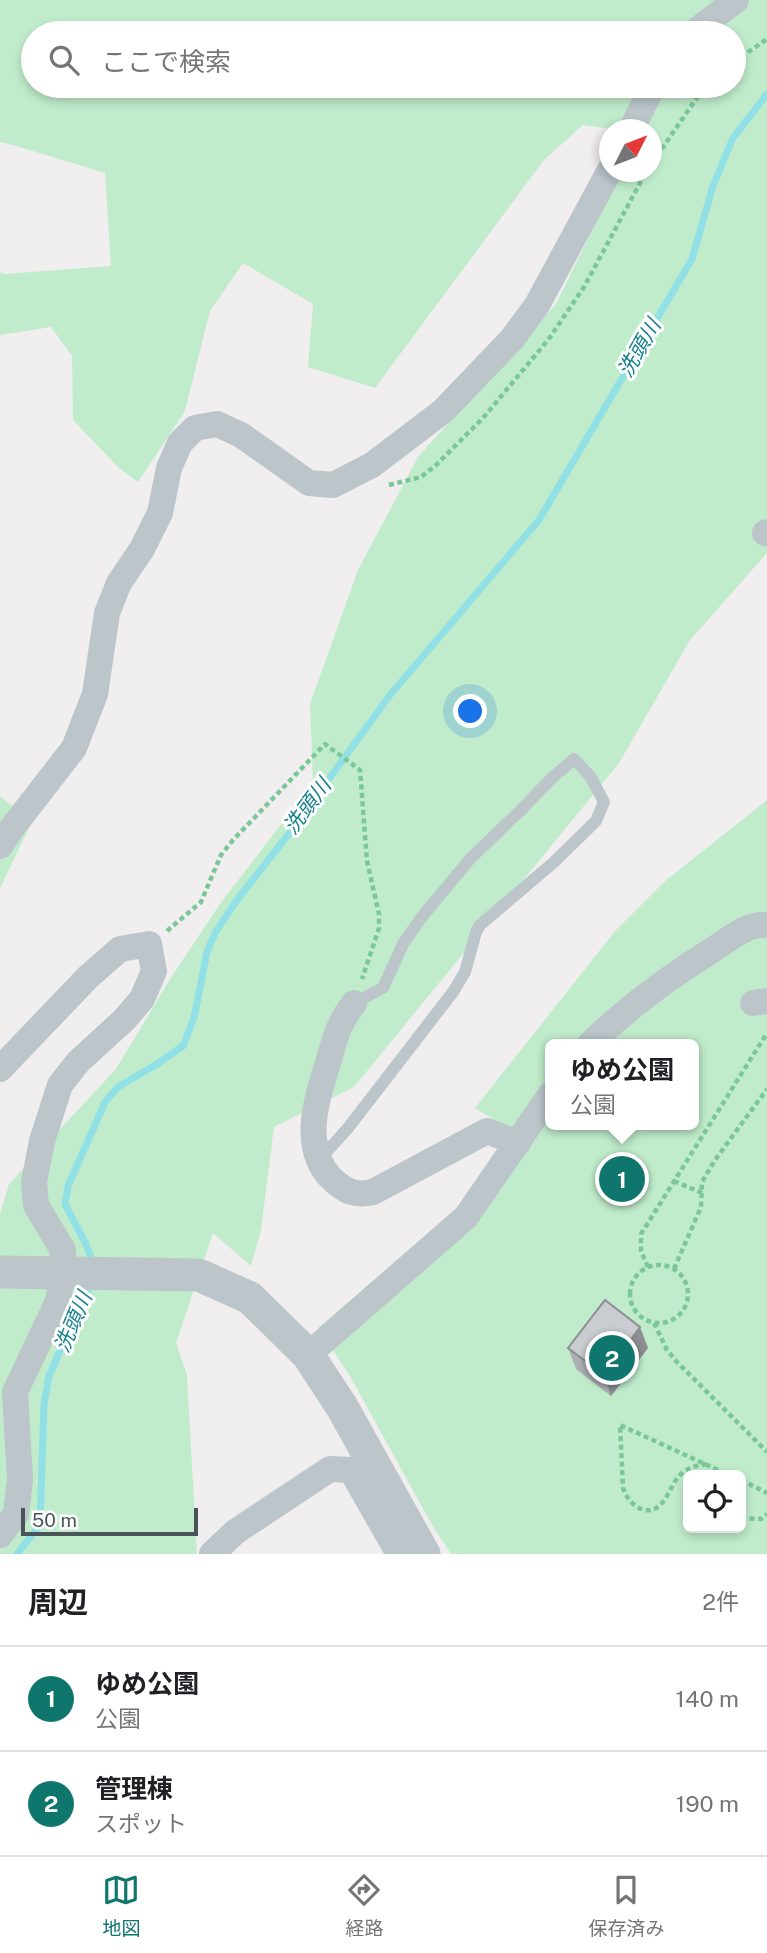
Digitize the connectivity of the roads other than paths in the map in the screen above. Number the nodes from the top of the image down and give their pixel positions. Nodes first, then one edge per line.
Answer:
1 (736, 0) edge
2 (709, 21) edge
3 (647, 98) edge
4 (636, 119) edge
5 (604, 182) edge
6 (0, 846) edge
7 (767, 925) edge
8 (354, 1003) joint
9 (595, 1039) edge
10 (0, 1069) edge
11 (545, 1102) edge
12 (518, 1143) junction
13 (319, 1160) junction
14 (0, 1272) edge
15 (308, 1355) junction
16 (0, 1535) edge
17 (212, 1554) edge
18 (399, 1554) edge
19 (424, 1554) edge

1 - 2 street
3 - 4 street
5 - 6 street
7 - 9 street
8 - 13 street
8 - 13 lane
10 - 16 street
11 - 12 street
12 - 13 street
12 - 15 street
14 - 15 street, bridge
15 - 19 street
17 - 18 street

